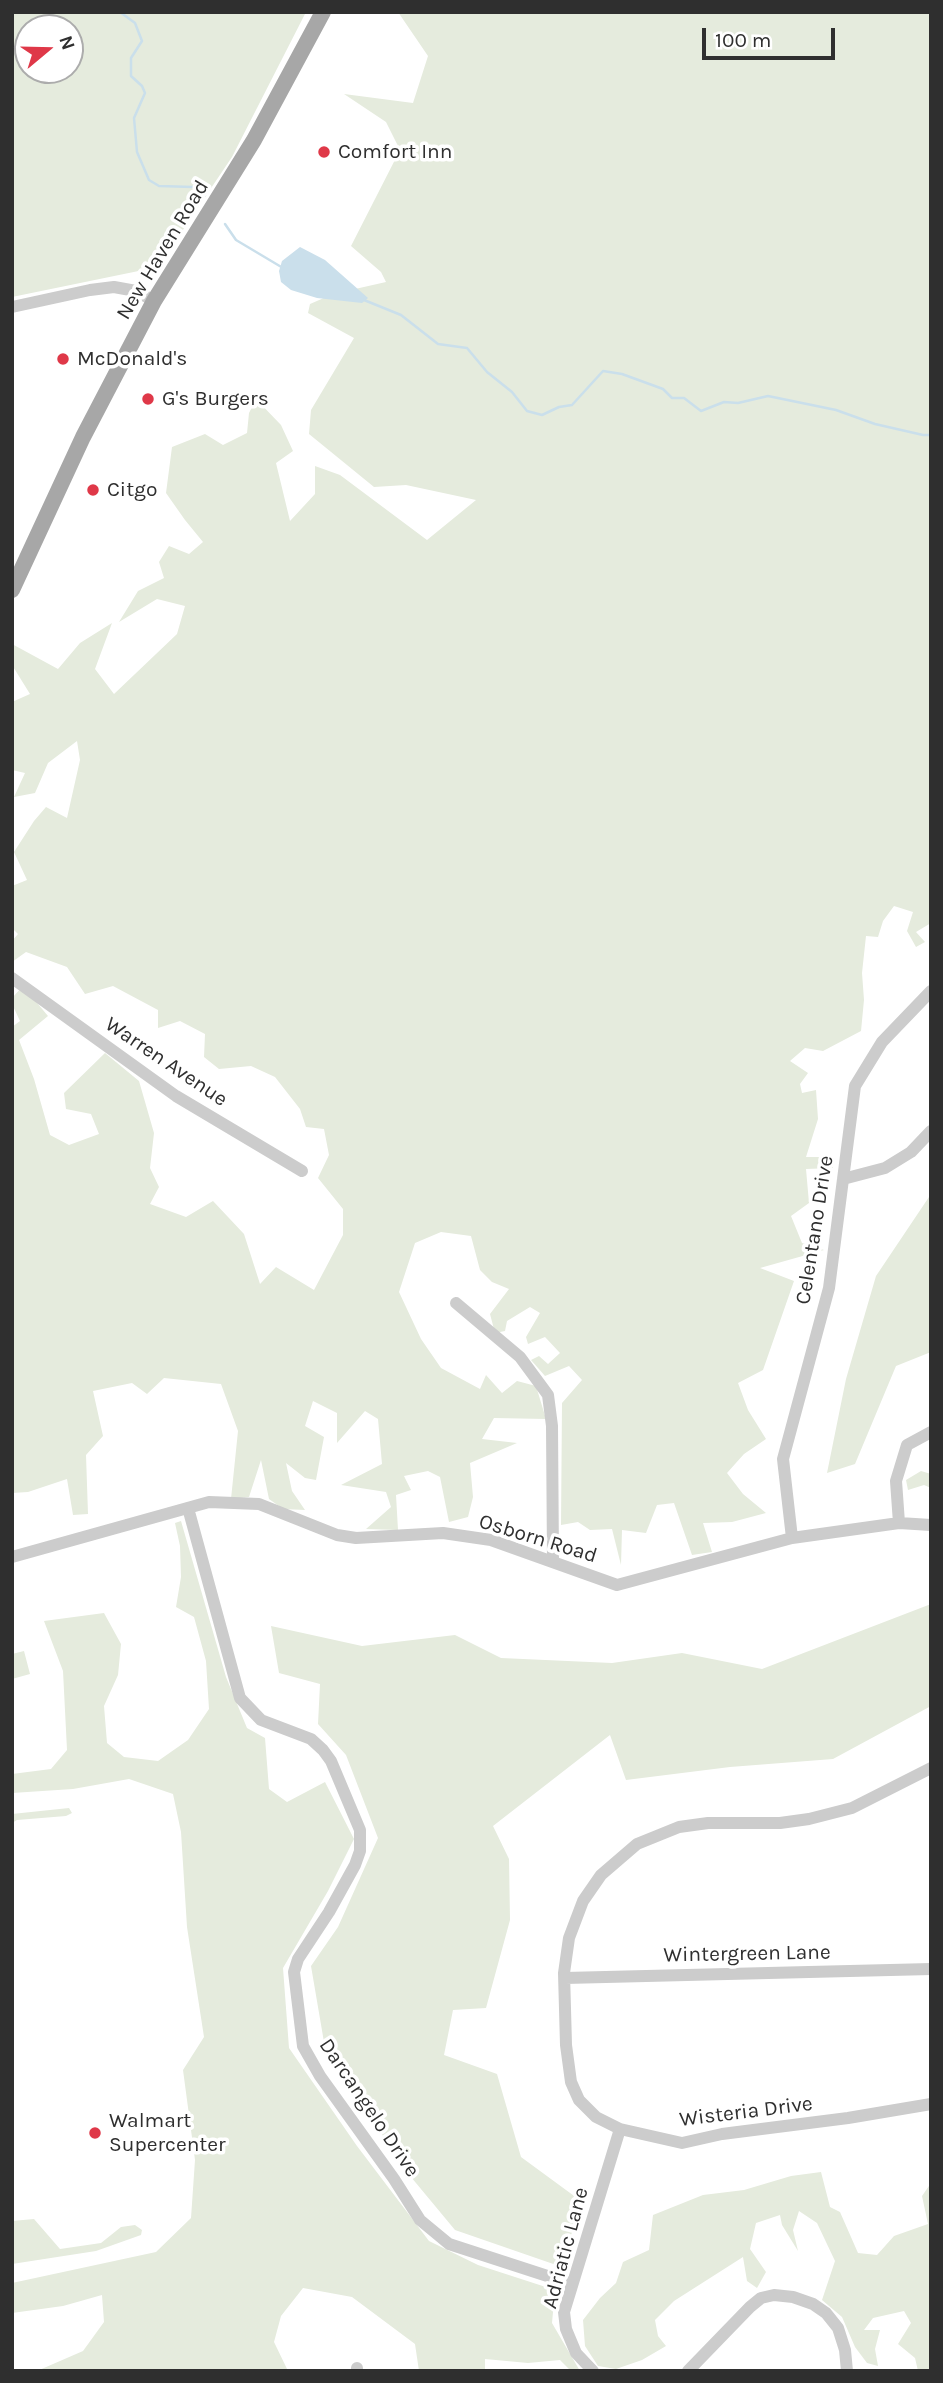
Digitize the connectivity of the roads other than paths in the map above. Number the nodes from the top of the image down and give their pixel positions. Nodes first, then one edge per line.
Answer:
1 (323, 12) edge
2 (154, 301) junction
3 (12, 307) edge
4 (12, 590) edge
5 (12, 978) edge
6 (931, 991) edge
7 (931, 1131) edge
8 (302, 1171) dead end
9 (843, 1179) junction
10 (456, 1303) dead end
11 (931, 1432) edge
12 (188, 1508) junction
13 (899, 1523) junction
14 (931, 1525) edge
15 (792, 1538) junction
16 (12, 1556) edge
17 (553, 1562) junction
18 (931, 1768) edge
19 (931, 1969) edge
20 (565, 1978) junction
21 (931, 2104) edge
22 (620, 2129) junction
23 (572, 2284) junction
24 (593, 2371) edge
25 (688, 2371) edge
26 (847, 2371) edge

1 - 2 main road, New Haven Road
2 - 3 street
2 - 4 main road, New Haven Road
5 - 8 street, Warren Avenue
6 - 9 street, Celentano Drive
7 - 9 street
9 - 15 street, Celentano Drive
10 - 17 street
11 - 13 street
12 - 16 street, Osborn Road
12 - 17 street, Osborn Road
12 - 23 street, Darcangelo Drive
13 - 14 street, Osborn Road
13 - 15 street, Osborn Road
15 - 17 street, Osborn Road
18 - 20 street, Wisteria Drive
19 - 20 street, Wintergreen Lane
20 - 22 street, Wisteria Drive
21 - 22 street, Wisteria Drive
22 - 23 street, Adriatic Lane
23 - 24 street, Adriatic Lane
25 - 26 street

